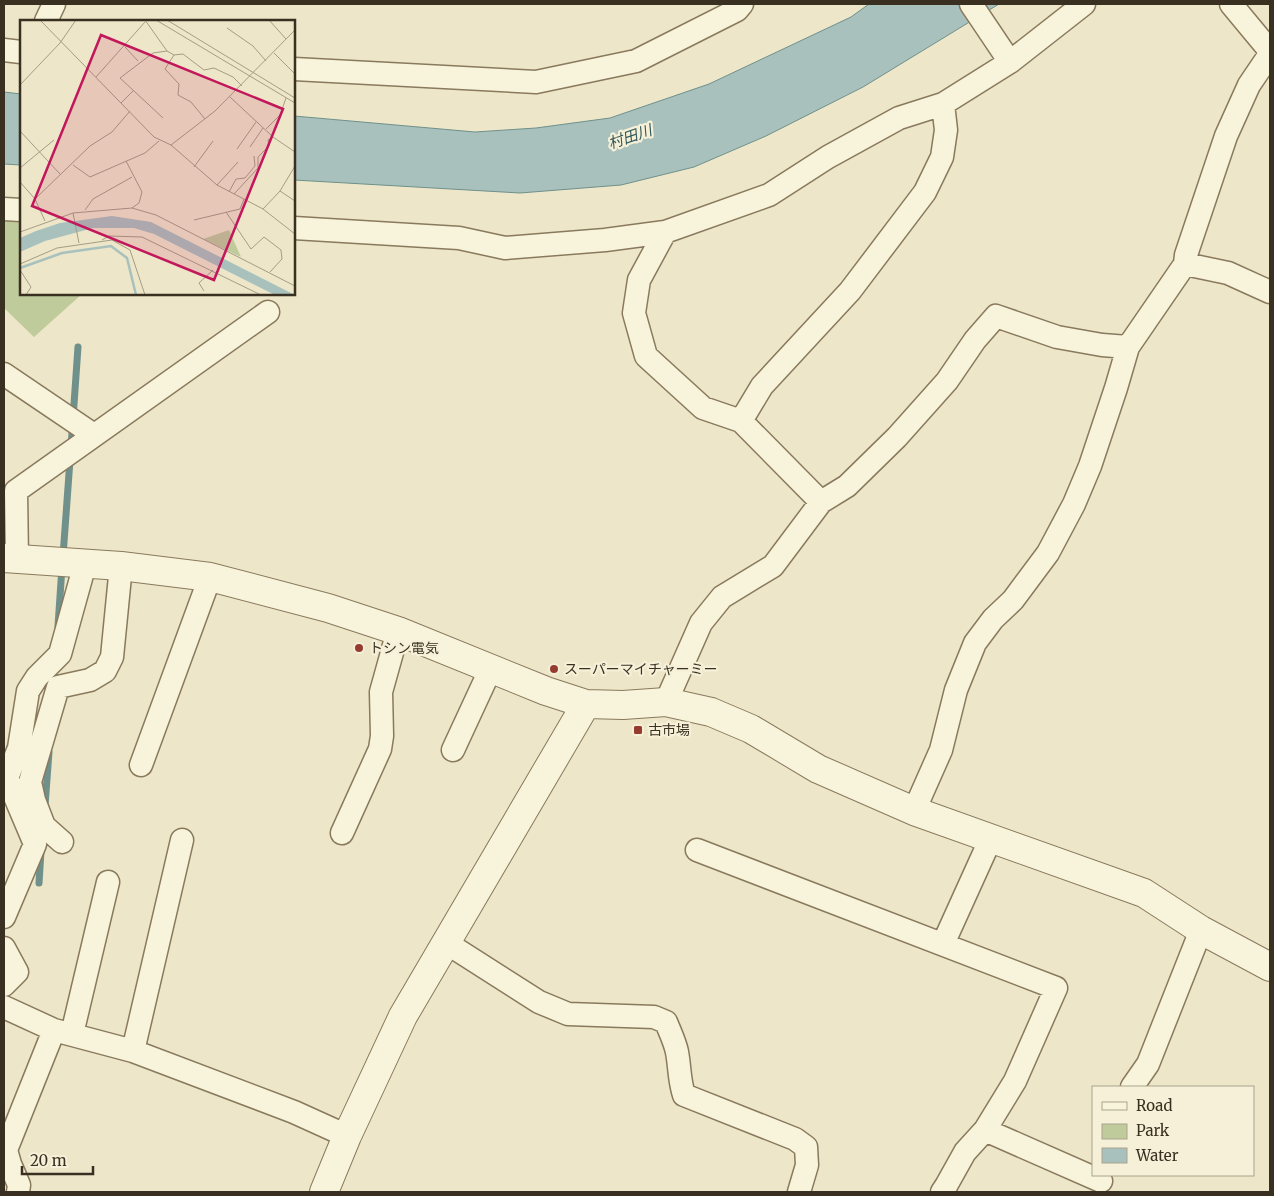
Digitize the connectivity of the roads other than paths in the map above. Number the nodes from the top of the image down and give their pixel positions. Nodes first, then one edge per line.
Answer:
1 (54, 4) edge
2 (742, 4) edge
3 (971, 4) edge
4 (1084, 4) edge
5 (1231, 4) edge
6 (46, 20) edge
7 (4, 50) edge
8 (20, 52) edge
9 (1270, 53) edge
10 (1010, 62) junction
11 (295, 69) edge
12 (943, 104) junction
13 (4, 208) edge
14 (20, 210) edge
15 (295, 228) edge
16 (665, 232) junction
17 (1185, 264) junction
18 (1270, 292) edge
19 (268, 312) dead end
20 (1128, 347) junction
21 (4, 374) edge
22 (741, 421) junction
23 (94, 435) junction
24 (821, 502) junction
25 (10, 559) edge
26 (85, 564) junction
27 (121, 566) junction
28 (210, 577) junction
29 (398, 631) junction
30 (491, 668) junction
31 (666, 702) junction
32 (586, 704) junction
33 (453, 750) dead end
34 (141, 765) dead end
35 (914, 811) junction
36 (342, 832) dead end
37 (991, 838) junction
38 (182, 840) dead end
39 (62, 842) dead end
40 (697, 850) dead end
41 (108, 882) dead end
42 (4, 918) edge
43 (1201, 930) junction
44 (445, 942) junction
45 (943, 944) junction
46 (4, 948) edge
47 (1270, 967) edge
48 (4, 985) edge
49 (4, 1007) edge
50 (63, 1032) junction
51 (133, 1051) junction
52 (1133, 1086) edge
53 (985, 1130) junction
54 (348, 1136) junction
55 (1101, 1183) edge
56 (18, 1192) edge
57 (324, 1192) edge
58 (798, 1192) edge
59 (942, 1192) edge

1 - 6 street
2 - 11 street
3 - 10 street
4 - 10 street
5 - 9 street
7 - 8 street
9 - 17 street
10 - 12 street
12 - 16 street
12 - 22 street
13 - 14 street
15 - 16 street
16 - 22 street
17 - 18 street
17 - 20 street
19 - 23 street
20 - 24 street
20 - 35 street
21 - 23 street
22 - 24 street
23 - 25 street
24 - 31 street
25 - 26 street
26 - 27 street
26 - 42 street
27 - 28 street
27 - 39 street
28 - 29 street
28 - 34 street
29 - 30 street
29 - 36 street
30 - 32 street
30 - 33 street
31 - 32 street
31 - 35 street
32 - 44 street
35 - 37 street
37 - 43 street
37 - 45 street
38 - 51 street
40 - 45 street
41 - 50 street
43 - 47 street
43 - 52 street
44 - 54 street
44 - 58 street
45 - 53 street
46 - 48 street
49 - 50 street
50 - 51 street
50 - 56 street
51 - 54 street
53 - 55 street
53 - 59 street
54 - 57 street

